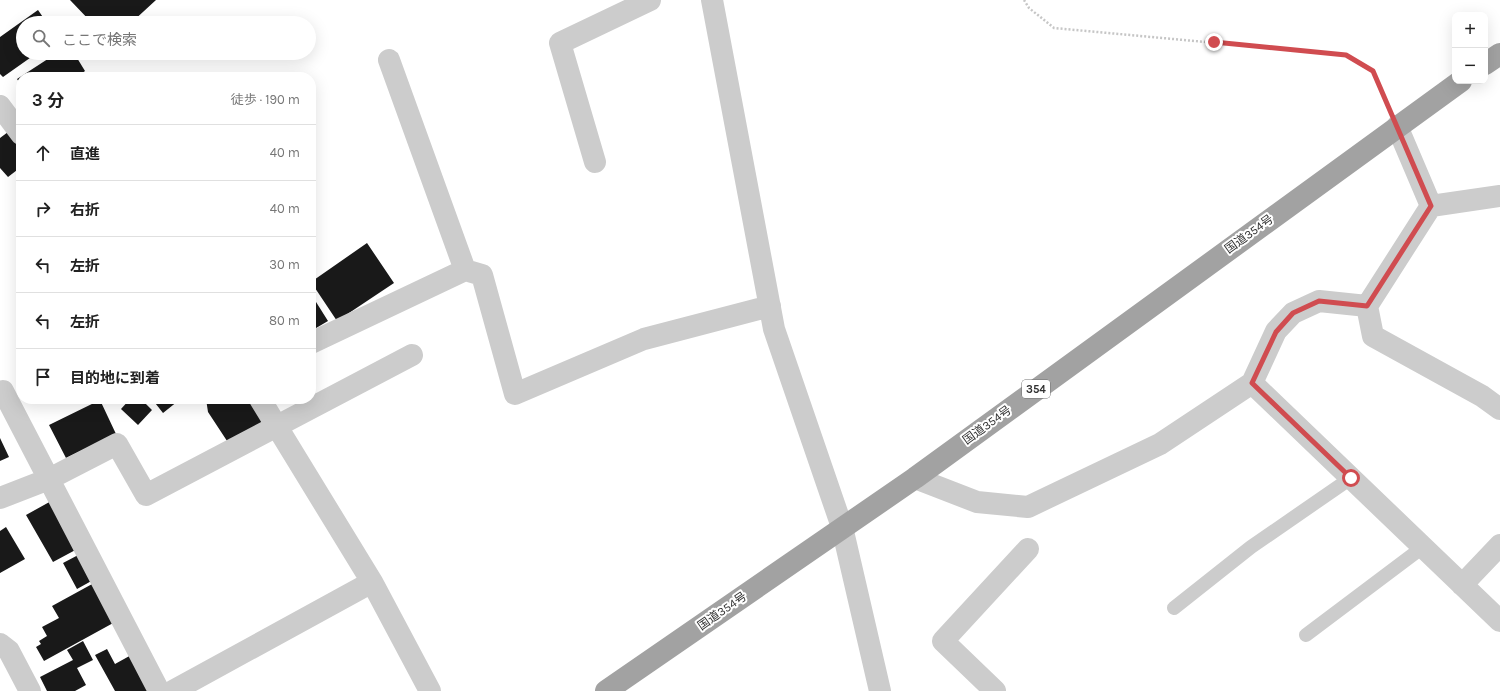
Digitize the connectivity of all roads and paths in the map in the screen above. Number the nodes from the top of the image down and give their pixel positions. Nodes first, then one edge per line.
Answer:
1 (650, 0) edge
2 (712, 0) edge
3 (1024, 0) edge
4 (1500, 54) edge
5 (389, 60) dead end
6 (1488, 62) edge
7 (1457, 84) edge
8 (0, 106) edge
9 (1397, 126) junction
10 (16, 127) edge
11 (595, 162) dead end
12 (1500, 196) edge
13 (1431, 206) junction
14 (465, 270) junction
15 (770, 306) junction
16 (1367, 306) junction
17 (316, 341) edge
18 (412, 355) dead end
19 (1252, 383) junction
20 (3, 392) dead end
21 (263, 404) edge
22 (1500, 409) edge
23 (277, 427) junction
24 (915, 478) junction
25 (1351, 478) junction
26 (48, 479) junction
27 (0, 498) edge
28 (842, 528) junction
29 (1500, 545) edge
30 (1423, 547) junction
31 (1028, 549) dead end
32 (372, 582) junction
33 (1462, 585) junction
34 (1174, 608) dead end
35 (1500, 621) edge
36 (1306, 636) dead end
37 (0, 644) edge
38 (30, 691) edge
39 (159, 691) edge
40 (173, 691) edge
41 (430, 691) edge
42 (606, 691) edge
43 (880, 691) edge
44 (995, 691) edge

1 - 11 street
2 - 15 street
3 - 9 path
4 - 6 highway
5 - 14 street
7 - 9 highway, 国道354号 / 354
8 - 10 street
9 - 13 street
9 - 24 highway, 国道354号 / 354
12 - 13 street
13 - 16 street
14 - 15 street
14 - 17 street
15 - 28 street
16 - 19 street
16 - 22 street
18 - 23 street
19 - 24 street
19 - 25 street
20 - 26 street
21 - 23 street
23 - 26 street
23 - 32 street
24 - 28 highway, 国道354号 / 354
25 - 30 street
25 - 34 lane
26 - 27 street
26 - 39 street
28 - 42 highway, 国道354号 / 354
28 - 43 street
29 - 33 street
30 - 33 street
30 - 36 lane
31 - 44 street
32 - 40 street
32 - 41 street
33 - 35 street
37 - 38 street

